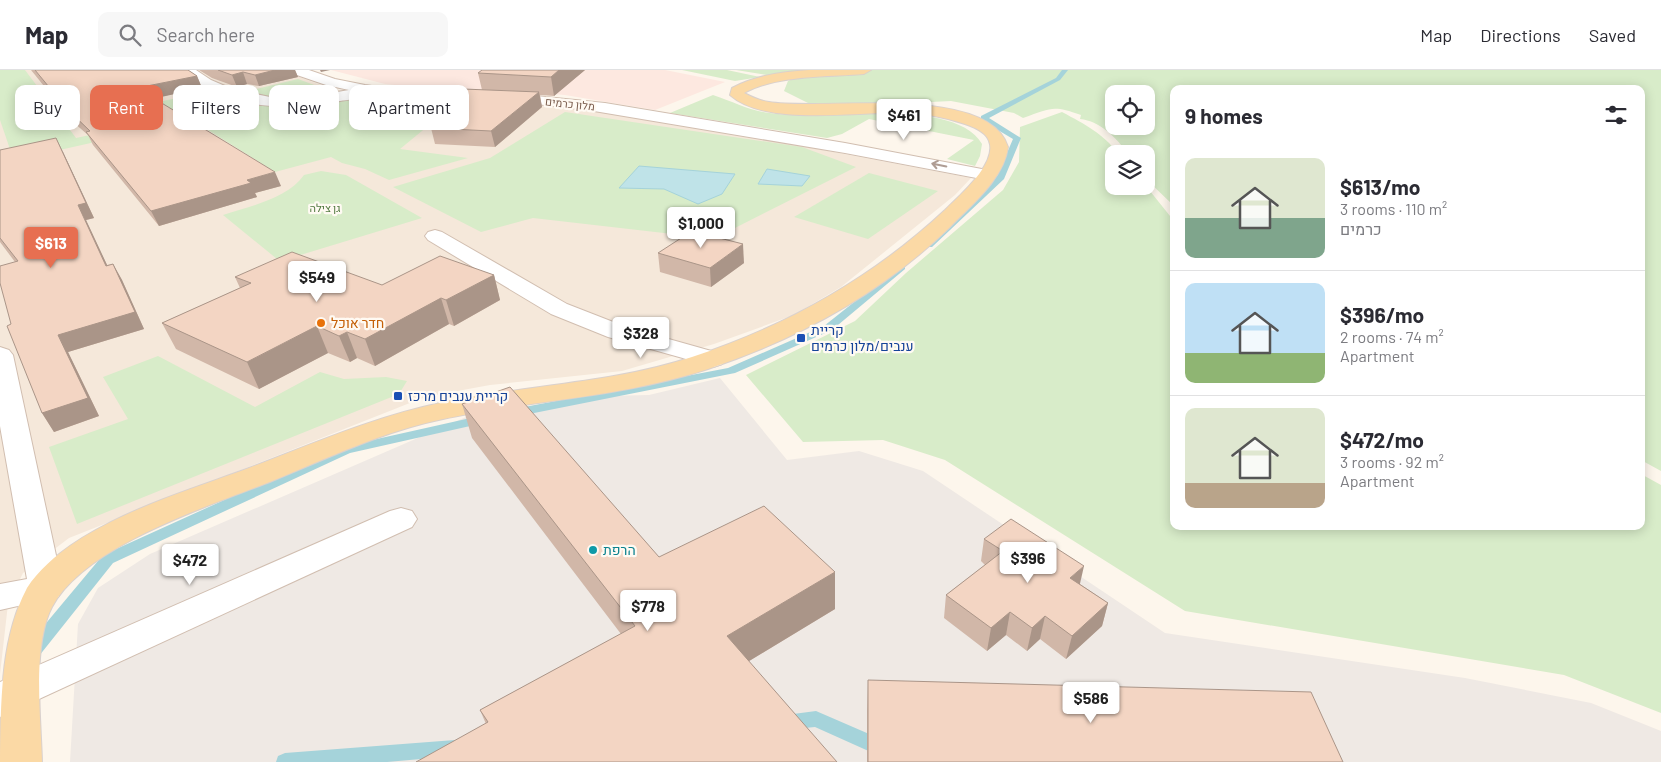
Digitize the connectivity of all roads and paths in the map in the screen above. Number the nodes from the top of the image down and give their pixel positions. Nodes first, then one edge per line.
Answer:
1 (187, 70) edge
2 (296, 70) edge
3 (864, 70) edge
4 (349, 87) edge
5 (349, 95) edge
6 (469, 99) edge
7 (981, 181) junction
8 (435, 236) dead end
9 (0, 355) edge
10 (713, 359) junction
11 (401, 519) dead end
12 (46, 588) junction
13 (0, 597) edge
14 (11, 695) edge
15 (21, 762) edge

1 - 5 street
2 - 4 street, מלון כרמים
3 - 7 main road
6 - 7 street, מלון כרמים
7 - 10 main road
8 - 10 street
9 - 12 street
10 - 12 main road
11 - 14 street
12 - 13 street
12 - 14 main road
14 - 15 main road

